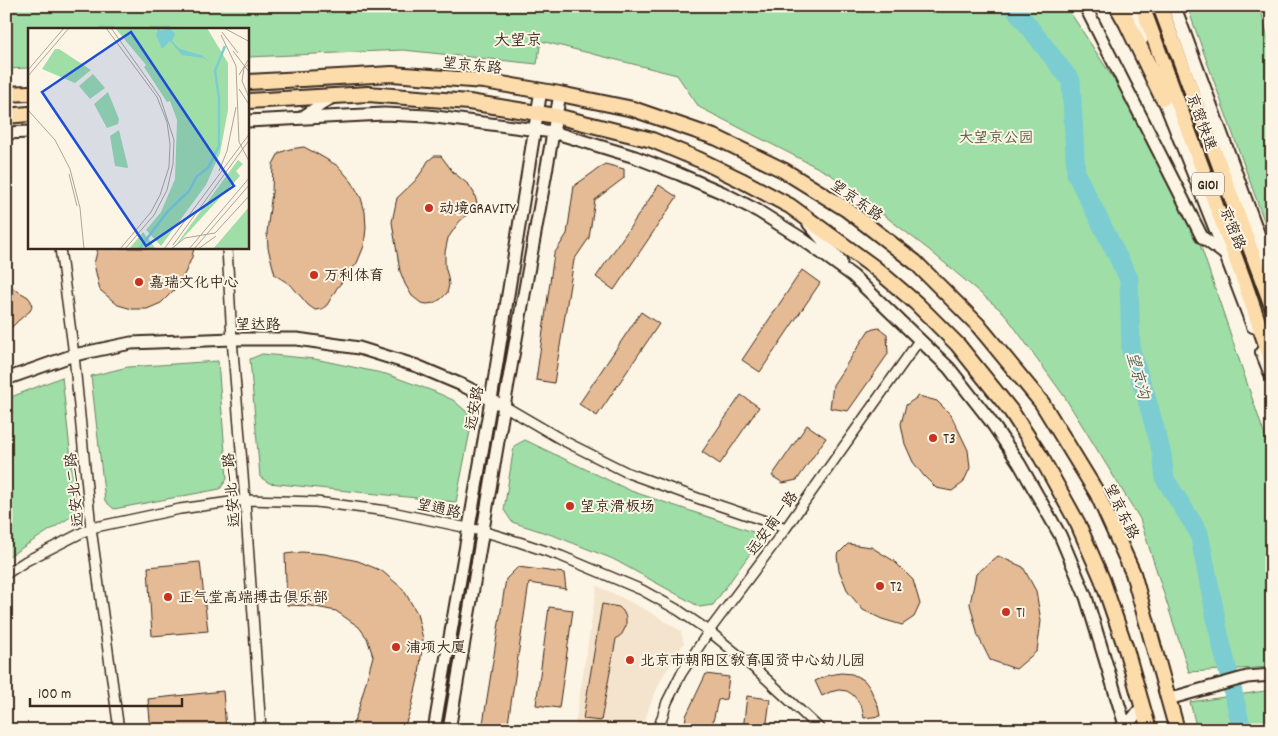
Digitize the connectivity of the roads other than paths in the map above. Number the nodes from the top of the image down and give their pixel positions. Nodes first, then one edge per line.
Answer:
1 (1085, 6) edge
2 (1118, 6) edge
3 (1131, 6) edge
4 (1142, 6) edge
5 (1160, 6) edge
6 (1174, 6) edge
7 (249, 82) edge
8 (541, 90) junction
9 (28, 93) edge
10 (6, 94) edge
11 (560, 94) junction
12 (334, 96) junction
13 (1163, 98) junction
14 (249, 101) edge
15 (538, 113) junction
16 (28, 114) edge
17 (6, 116) edge
18 (556, 116) junction
19 (300, 119) junction
20 (249, 121) edge
21 (535, 129) junction
22 (28, 132) edge
23 (553, 132) junction
24 (6, 134) edge
25 (800, 213) junction
26 (60, 249) edge
27 (227, 249) edge
28 (1226, 255) junction
29 (1272, 272) edge
30 (853, 276) junction
31 (1272, 306) edge
32 (232, 339) junction
33 (920, 339) junction
34 (74, 355) junction
35 (1272, 362) edge
36 (1272, 377) edge
37 (6, 379) edge
38 (491, 400) junction
39 (504, 406) junction
40 (246, 500) junction
41 (91, 528) junction
42 (468, 528) junction
43 (786, 528) junction
44 (482, 531) junction
45 (6, 574) edge
46 (709, 631) junction
47 (1272, 675) edge
48 (1168, 699) junction
49 (1143, 704) junction
50 (1122, 727) edge
51 (118, 730) edge
52 (262, 730) edge
53 (434, 730) edge
54 (448, 730) edge
55 (658, 730) edge
56 (821, 730) edge
57 (1149, 730) edge
58 (1176, 730) edge

1 - 28 street
2 - 13 highway
3 - 13 main road, 京密路 / G101
4 - 35 main road, 京密快速 / G101
5 - 31 main road, 京密快速 / G101
6 - 29 main road, 京密路 / G101
7 - 8 main road, 望京东路
8 - 11 main road, 望京东路
8 - 15 street, 远安路
9 - 10 main road
11 - 18 street, 远安路
11 - 48 main road, 望京东路
12 - 14 main road
12 - 15 main road
12 - 19 street
13 - 28 main road, 京密路 / G101
15 - 18 main road
15 - 21 street, 远安路
16 - 17 main road
18 - 23 street, 远安路
18 - 25 main road
19 - 20 street
19 - 21 street
21 - 23 street
21 - 38 street, 远安路
22 - 24 street
23 - 30 street
23 - 39 street, 远安路
25 - 30 street
25 - 49 main road
26 - 34 street, 远安北二路
27 - 32 street, 远安北一路
28 - 36 main road, 京密路 / G101
30 - 33 street
32 - 34 street, 望达路
32 - 38 street, 望达路
32 - 40 street, 远安北一路
33 - 43 street, 远安南一路
33 - 50 street
34 - 37 street, 望达路
34 - 41 street, 远安北二路
38 - 39 street, 望达路
38 - 42 street, 远安路
39 - 43 street
39 - 44 street, 远安路
40 - 41 street, 望通路
40 - 42 street, 望通路
40 - 52 street, 远安北一路
41 - 45 street, 望通路
41 - 51 street, 远安北二路
42 - 44 street, 望通路
42 - 53 street, 远安路
43 - 46 street, 远安南一路
44 - 46 street, 望通路
44 - 54 street, 远安路
46 - 55 street, 远安南一路
46 - 56 street, 望通路
47 - 48 street
48 - 58 main road, 望京东路
49 - 50 street
49 - 57 main road

